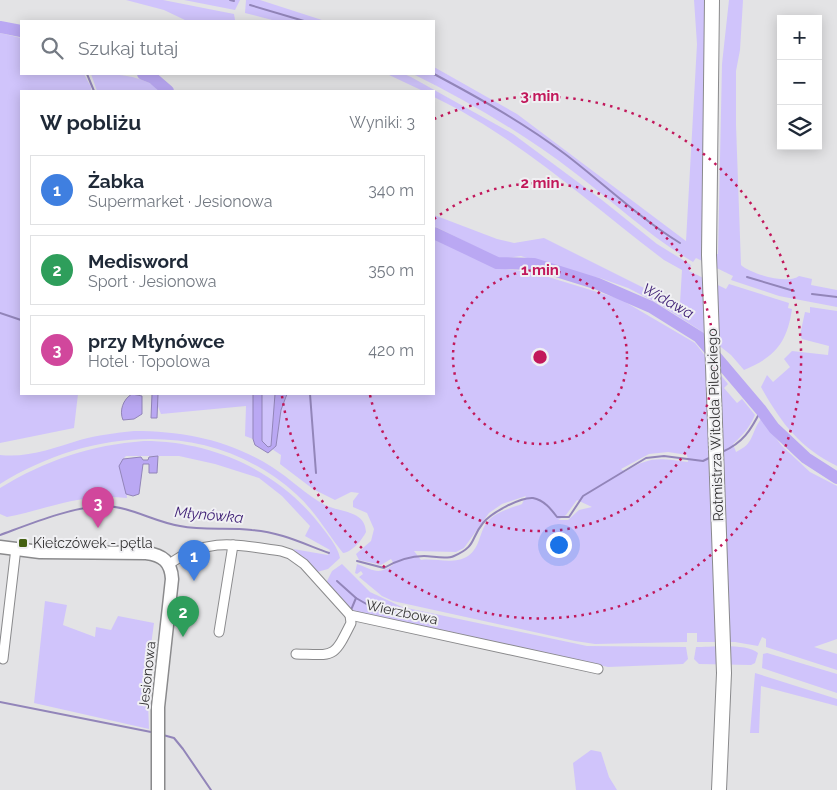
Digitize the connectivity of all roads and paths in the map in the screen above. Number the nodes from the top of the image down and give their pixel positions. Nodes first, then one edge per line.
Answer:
1 (712, 0) edge
2 (233, 545) junction
3 (0, 547) edge
4 (16, 548) junction
5 (169, 564) junction
6 (350, 614) junction
7 (219, 632) dead end
8 (296, 654) dead end
9 (3, 659) dead end
10 (598, 669) dead end
11 (158, 790) edge
12 (719, 790) edge

1 - 12 main road, Rotmistrza Witolda Pileckiego
2 - 5 street, Wierzbowa
2 - 6 street, Wierzbowa
2 - 7 street
3 - 4 street
4 - 5 street
4 - 9 street
5 - 11 street, Jesionowa
6 - 8 street
6 - 10 street, Wierzbowa

